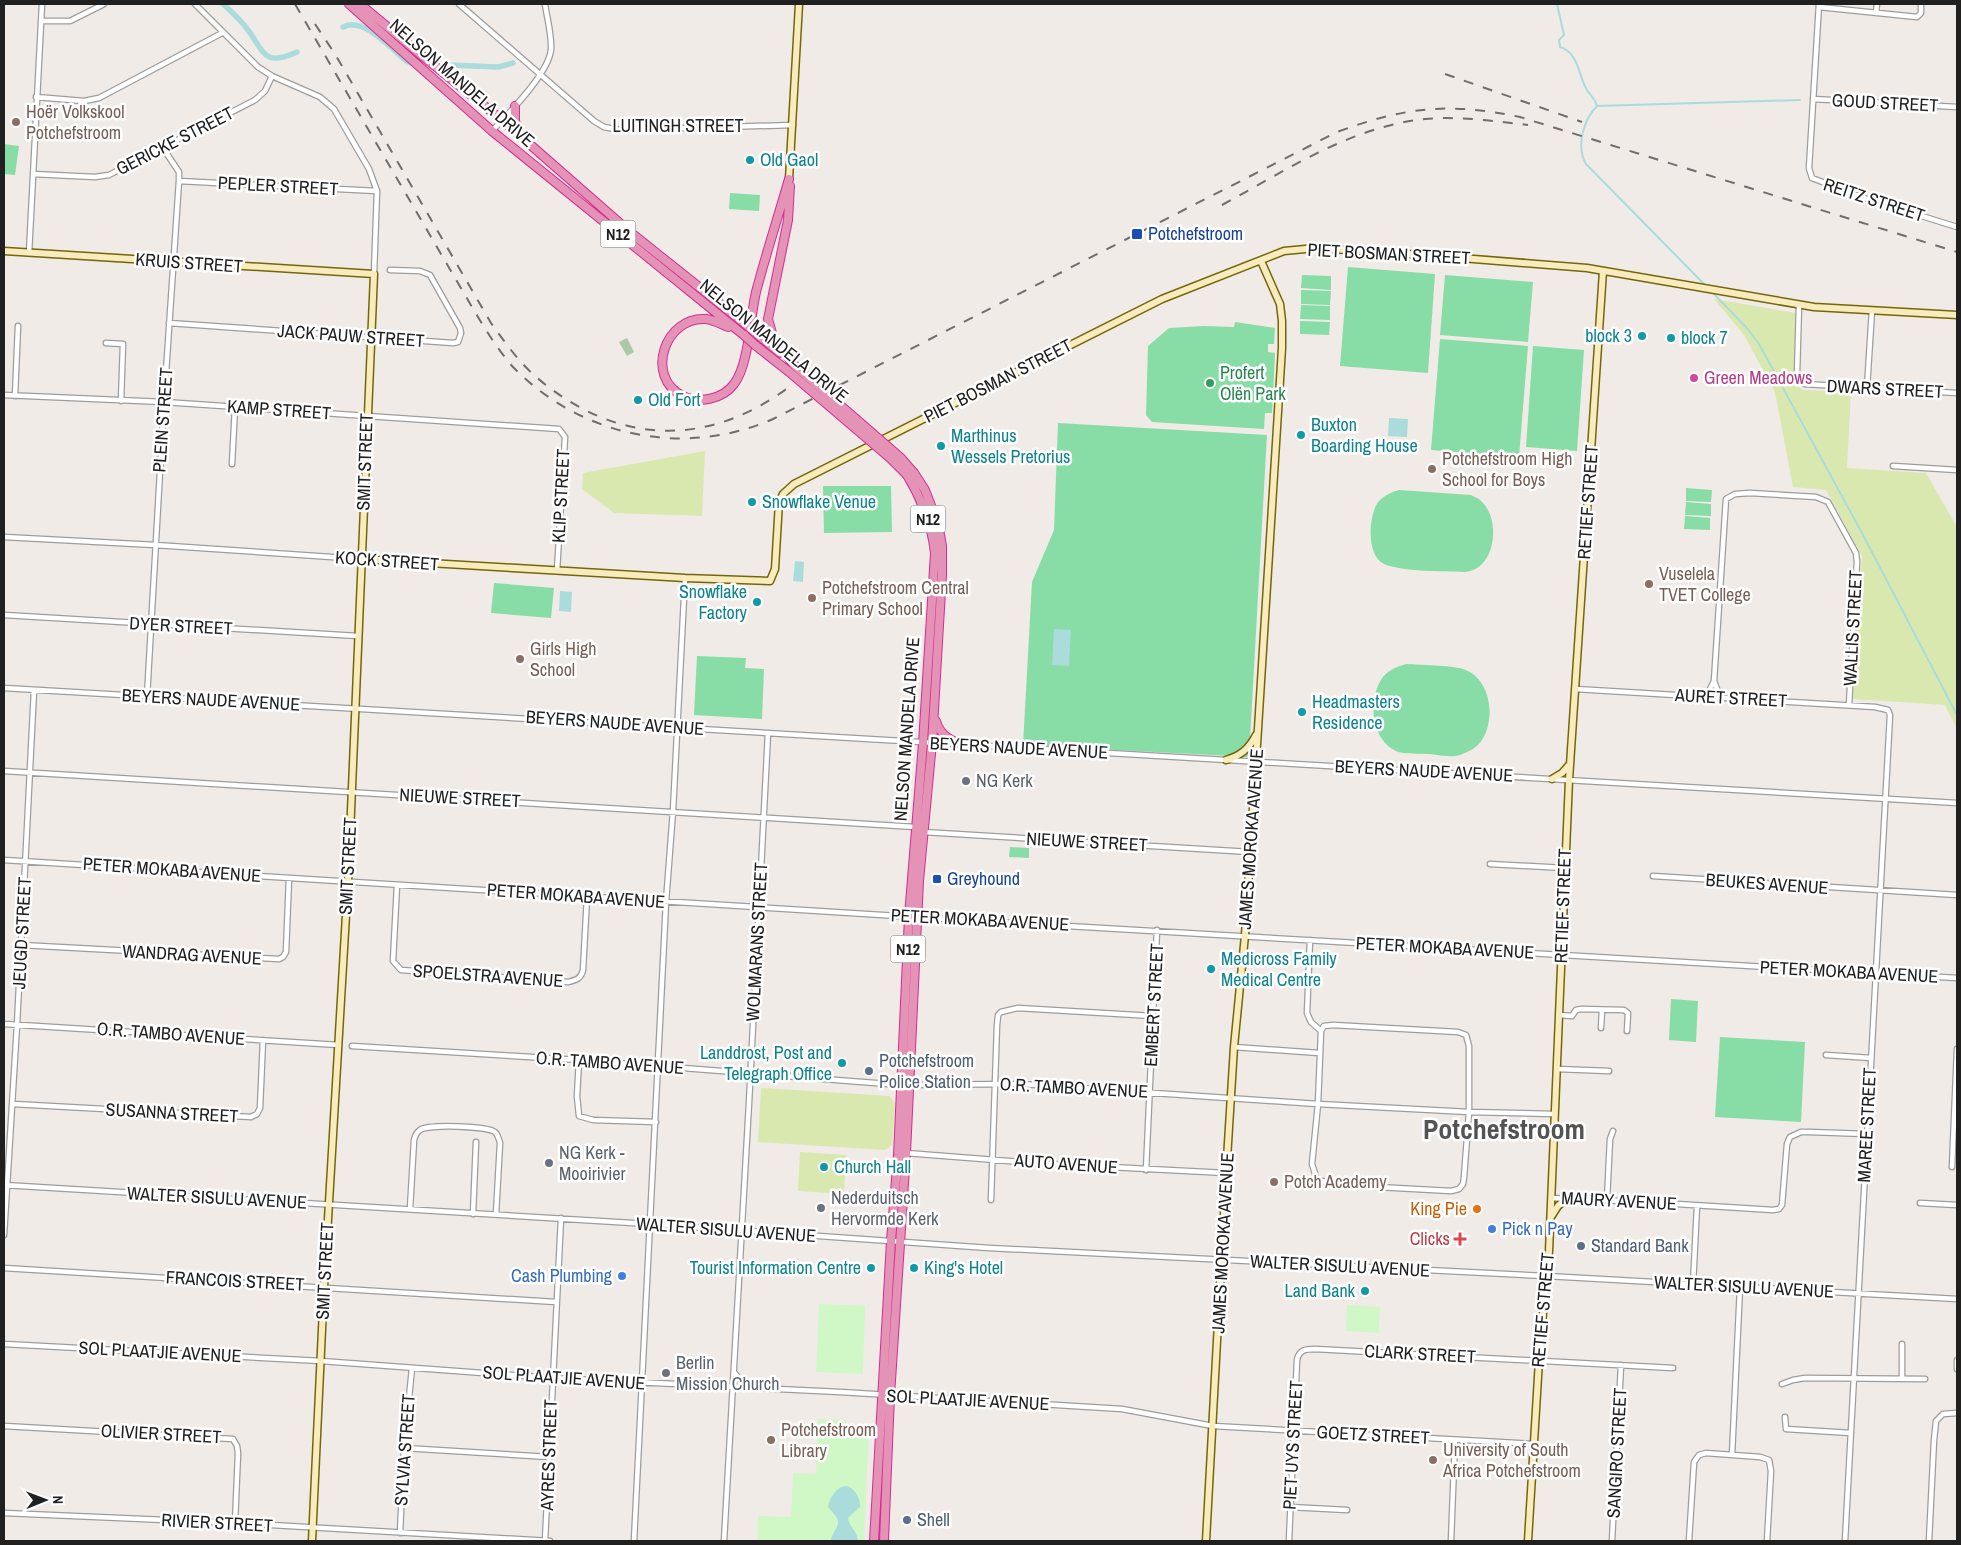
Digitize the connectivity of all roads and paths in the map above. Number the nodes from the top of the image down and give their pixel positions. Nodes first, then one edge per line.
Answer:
1 (42, 4) edge
2 (104, 4) edge
3 (194, 4) edge
4 (349, 4) edge
5 (360, 4) edge
6 (459, 4) edge
7 (545, 4) edge
8 (798, 4) edge
9 (1877, 4) edge
10 (1921, 4) edge
11 (1819, 5) edge
12 (1876, 13) junction
13 (41, 21) junction
14 (222, 33) junction
15 (540, 75) junction
16 (272, 76) junction
17 (36, 97) junction
18 (1813, 99) junction
19 (514, 106) junction
20 (1957, 107) edge
21 (502, 120) junction
22 (793, 125) junction
23 (492, 131) junction
24 (520, 135) junction
25 (163, 148) junction
26 (33, 174) junction
27 (789, 179) junction
28 (179, 181) junction
29 (377, 191) junction
30 (1957, 227) edge
31 (4, 251) edge
32 (29, 253) junction
33 (1261, 261) junction
34 (174, 263) junction
35 (390, 270) dead end
36 (1602, 271) junction
37 (374, 274) junction
38 (1799, 305) junction
39 (1872, 310) junction
40 (1957, 315) edge
41 (168, 323) junction
42 (18, 326) dead end
43 (742, 335) junction
44 (370, 338) junction
45 (106, 343) dead end
46 (791, 368) junction
47 (1867, 388) junction
48 (1957, 393) edge
49 (4, 395) edge
50 (15, 396) junction
51 (120, 401) junction
52 (164, 402) junction
53 (235, 407) junction
54 (367, 416) junction
55 (554, 428) joint
56 (232, 464) dead end
57 (1893, 466) dead end
58 (1957, 470) edge
59 (911, 474) junction
60 (4, 537) edge
61 (155, 545) junction
62 (361, 559) junction
63 (557, 571) junction
64 (685, 578) junction
65 (770, 581) joint
66 (4, 615) edge
67 (152, 624) junction
68 (358, 636) junction
69 (1714, 682) junction
70 (4, 688) edge
71 (1575, 689) junction
72 (34, 690) junction
73 (147, 697) junction
74 (1706, 697) junction
75 (1720, 697) junction
76 (1849, 705) junction
77 (355, 708) junction
78 (1888, 710) joint
79 (934, 717) junction
80 (677, 727) junction
81 (1258, 732) junction
82 (768, 733) junction
83 (923, 743) junction
84 (932, 743) junction
85 (962, 745) junction
86 (1226, 760) junction
87 (1255, 761) junction
88 (1570, 763) junction
89 (4, 771) edge
90 (29, 772) junction
91 (1552, 779) junction
92 (1569, 780) junction
93 (352, 792) junction
94 (1885, 799) junction
95 (1957, 803) edge
96 (673, 811) junction
97 (764, 817) junction
98 (915, 827) junction
99 (924, 832) junction
100 (1250, 852) junction
101 (4, 860) edge
102 (25, 861) junction
103 (1490, 864) dead end
104 (1565, 868) junction
105 (1653, 876) dead end
106 (289, 878) junction
107 (348, 881) junction
108 (397, 885) junction
109 (1880, 891) junction
110 (1957, 895) edge
111 (587, 897) junction
112 (666, 902) junction
113 (759, 907) junction
114 (913, 916) junction
115 (1157, 930) junction
116 (1245, 935) junction
117 (1310, 940) junction
118 (21, 945) junction
119 (1561, 954) junction
120 (1875, 974) junction
121 (1957, 978) edge
122 (1602, 1010) junction
123 (1559, 1015) junction
124 (1153, 1016) junction
125 (4, 1024) edge
126 (18, 1025) junction
127 (1601, 1028) dead end
128 (1320, 1031) junction
129 (1628, 1031) dead end
130 (263, 1040) junction
131 (339, 1045) junction
132 (352, 1046) dead end
133 (1234, 1047) junction
134 (1957, 1050) edge
135 (1319, 1053) junction
136 (1826, 1055) dead end
137 (1871, 1058) junction
138 (579, 1060) junction
139 (1957, 1063) edge
140 (659, 1067) junction
141 (1557, 1069) junction
142 (1610, 1071) dead end
143 (750, 1074) junction
144 (996, 1083) junction
145 (905, 1085) junction
146 (1150, 1092) junction
147 (1231, 1098) junction
148 (13, 1104) junction
149 (1318, 1104) junction
150 (1469, 1112) junction
151 (1554, 1114) junction
152 (656, 1122) junction
153 (1613, 1131) dead end
154 (1867, 1134) junction
155 (476, 1142) dead end
156 (906, 1153) junction
157 (994, 1159) junction
158 (1952, 1166) dead end
159 (1146, 1170) junction
160 (1226, 1173) junction
161 (5, 1185) edge
162 (1551, 1198) junction
163 (1566, 1199) junction
164 (991, 1200) dead end
165 (1607, 1200) junction
166 (1920, 1203) dead end
167 (329, 1204) junction
168 (1957, 1205) edge
169 (1697, 1206) junction
170 (410, 1209) junction
171 (473, 1214) junction
172 (496, 1214) junction
173 (561, 1218) junction
174 (1550, 1219) junction
175 (649, 1224) junction
176 (741, 1230) junction
177 (4, 1235) edge
178 (891, 1241) junction
179 (899, 1242) junction
180 (1222, 1260) junction
181 (4, 1268) edge
182 (1546, 1276) junction
183 (1693, 1285) junction
184 (324, 1287) junction
185 (1740, 1287) junction
186 (1860, 1293) junction
187 (1957, 1299) edge
188 (556, 1302) junction
189 (4, 1344) edge
190 (1902, 1344) dead end
191 (1302, 1351) joint
192 (321, 1360) junction
193 (1539, 1360) junction
194 (1957, 1360) edge
195 (1622, 1365) junction
196 (412, 1368) junction
197 (733, 1368) junction
198 (1673, 1368) dead end
199 (1957, 1369) edge
200 (552, 1378) junction
201 (1854, 1378) junction
202 (1902, 1379) junction
203 (1925, 1379) dead end
204 (643, 1384) junction
205 (1782, 1384) dead end
206 (732, 1388) junction
207 (750, 1389) junction
208 (886, 1396) junction
209 (1957, 1413) edge
210 (1785, 1417) dead end
211 (4, 1426) edge
212 (1213, 1426) junction
213 (1293, 1431) junction
214 (1851, 1433) junction
215 (1455, 1440) junction
216 (1533, 1444) junction
217 (404, 1448) junction
218 (1732, 1455) junction
219 (549, 1457) junction
220 (1290, 1507) junction
221 (1347, 1510) dead end
222 (4, 1513) edge
223 (235, 1523) junction
224 (313, 1528) junction
225 (400, 1533) junction
226 (312, 1541) edge
227 (545, 1541) edge
228 (550, 1541) edge
229 (634, 1541) edge
230 (724, 1541) edge
231 (874, 1541) edge
232 (884, 1541) edge
233 (1206, 1541) edge
234 (1289, 1541) edge
235 (1451, 1541) edge
236 (1528, 1541) edge
237 (1612, 1541) edge
238 (1689, 1541) edge
239 (1767, 1541) edge
240 (1845, 1541) edge
241 (1929, 1541) edge

1 - 13 street
2 - 13 street
3 - 14 street
4 - 23 highway, NELSON MANDELA DRIVE / N12
5 - 21 highway, NELSON MANDELA DRIVE / N12
6 - 15 street, LUITINGH STREET
7 - 15 street
8 - 22 street
9 - 12 street
10 - 12 street
11 - 12 street
11 - 18 street, REITZ STREET
13 - 17 street
14 - 16 street
14 - 17 street
15 - 19 street
15 - 22 street, LUITINGH STREET
16 - 25 street, GERICKE STREET
16 - 29 street
17 - 26 street
18 - 20 street, GOUD STREET
18 - 30 street, REITZ STREET
19 - 21 street
19 - 24 highway
21 - 23 street
21 - 24 highway, NELSON MANDELA DRIVE / N12
22 - 27 street
23 - 43 highway, NELSON MANDELA DRIVE / N12
24 - 46 highway, NELSON MANDELA DRIVE / N12, bridge
25 - 26 street, GERICKE STREET
25 - 28 street, PLEIN STREET
26 - 32 street
27 - 43 highway
27 - 46 highway
28 - 29 street, PEPLER STREET
28 - 34 street, PLEIN STREET
29 - 37 street, SMIT STREET
31 - 32 street, KRUIS STREET
32 - 34 street, KRUIS STREET
33 - 36 street, PIET BOSMAN STREET
33 - 65 street, PIET BOSMAN STREET
33 - 81 street, JAMES MOROKA AVENUE
34 - 37 street, KRUIS STREET
34 - 41 street, PLEIN STREET
35 - 44 street, JACK PAUW STREET
36 - 38 street, PIET BOSMAN STREET
36 - 71 street, RETIEF STREET
37 - 44 street, SMIT STREET
38 - 39 street, PIET BOSMAN STREET
38 - 47 street, DWARS STREET
39 - 40 street, PIET BOSMAN STREET
39 - 47 street
41 - 44 street, JACK PAUW STREET
41 - 52 street, PLEIN STREET
42 - 50 street
43 - 46 highway, NELSON MANDELA DRIVE / N12, bridge
44 - 54 street, SMIT STREET
45 - 51 street
46 - 59 highway, NELSON MANDELA DRIVE / N12, bridge
47 - 48 street, DWARS STREET
49 - 50 street, KAMP STREET
50 - 51 street, KAMP STREET
51 - 52 street, KAMP STREET
52 - 53 street, KAMP STREET
52 - 61 street, PLEIN STREET
53 - 54 street, KAMP STREET
53 - 56 street
54 - 55 street, KAMP STREET
54 - 62 street, SMIT STREET
55 - 63 street, KLIP STREET
57 - 58 street
59 - 79 highway, NELSON MANDELA DRIVE / N12
59 - 83 highway, NELSON MANDELA DRIVE / N12
60 - 61 street, KOCK STREET
61 - 62 street, KOCK STREET
61 - 67 street, PLEIN STREET
62 - 63 street, KOCK STREET
62 - 68 street, SMIT STREET
63 - 64 street, KOCK STREET
64 - 65 street, KOCK STREET
64 - 80 street
66 - 67 street, DYER STREET
67 - 68 street, DYER STREET
67 - 73 street, PLEIN STREET
68 - 77 street, SMIT STREET
69 - 74 street
69 - 75 street
69 - 76 street, WALLIS STREET
70 - 72 street, BEYERS NAUDE AVENUE
71 - 74 street, AURET STREET
71 - 88 street, RETIEF STREET
72 - 73 street, BEYERS NAUDE AVENUE
72 - 90 street, JEUGD STREET
73 - 77 street, BEYERS NAUDE AVENUE
74 - 75 street, AURET STREET
75 - 76 street, AURET STREET
76 - 78 street, AURET STREET
77 - 80 street, BEYERS NAUDE AVENUE
77 - 93 street, SMIT STREET
78 - 94 street, MAREE STREET
79 - 84 highway, NELSON MANDELA DRIVE / N12
79 - 85 highway
80 - 82 street, BEYERS NAUDE AVENUE
80 - 96 street
81 - 86 street
81 - 87 street, JAMES MOROKA AVENUE
82 - 83 street, BEYERS NAUDE AVENUE
82 - 97 street, WOLMARANS STREET
83 - 84 street, BEYERS NAUDE AVENUE
83 - 98 highway, NELSON MANDELA DRIVE / N12
84 - 85 street, BEYERS NAUDE AVENUE
84 - 99 highway, NELSON MANDELA DRIVE / N12
85 - 86 street, BEYERS NAUDE AVENUE
86 - 87 street, BEYERS NAUDE AVENUE
87 - 91 street, BEYERS NAUDE AVENUE
87 - 100 street, JAMES MOROKA AVENUE
88 - 91 street
88 - 92 street, RETIEF STREET
89 - 90 street, NIEUWE STREET
90 - 93 street, NIEUWE STREET
90 - 102 street, JEUGD STREET
91 - 92 street, BEYERS NAUDE AVENUE
92 - 94 street, BEYERS NAUDE AVENUE
92 - 104 street, RETIEF STREET
93 - 96 street, NIEUWE STREET
93 - 107 street, SMIT STREET
94 - 95 street, BEYERS NAUDE AVENUE
94 - 109 street, MAREE STREET
96 - 97 street, NIEUWE STREET
96 - 112 street
97 - 98 street, NIEUWE STREET
97 - 113 street, WOLMARANS STREET
98 - 114 highway, NELSON MANDELA DRIVE / N12
99 - 100 street, NIEUWE STREET
99 - 114 highway, NELSON MANDELA DRIVE / N12
100 - 116 street, JAMES MOROKA AVENUE
101 - 102 street, PETER MOKABA AVENUE
102 - 106 street, PETER MOKABA AVENUE
102 - 118 street, JEUGD STREET
103 - 104 street
104 - 119 street, RETIEF STREET
105 - 109 street, BEUKES AVENUE
106 - 107 street, PETER MOKABA AVENUE
106 - 118 street, WANDRAG AVENUE
107 - 108 street, PETER MOKABA AVENUE
107 - 131 street, SMIT STREET
108 - 111 street, PETER MOKABA AVENUE
108 - 111 street, SPOELSTRA AVENUE
109 - 110 street, BEUKES AVENUE
109 - 120 street, MAREE STREET
111 - 112 street, PETER MOKABA AVENUE
112 - 113 street, PETER MOKABA AVENUE
112 - 140 street
113 - 114 street, PETER MOKABA AVENUE
113 - 143 street, WOLMARANS STREET
114 - 115 street, PETER MOKABA AVENUE
114 - 145 highway, NELSON MANDELA DRIVE / N12
115 - 116 street, PETER MOKABA AVENUE
115 - 124 street, EMBERT STREET
116 - 117 street, PETER MOKABA AVENUE
116 - 133 street, JAMES MOROKA AVENUE
117 - 119 street, PETER MOKABA AVENUE
117 - 128 street
118 - 126 street, JEUGD STREET
119 - 120 street, PETER MOKABA AVENUE
119 - 123 street, RETIEF STREET
120 - 121 street, PETER MOKABA AVENUE
120 - 137 street, MAREE STREET
122 - 123 street
122 - 127 street
122 - 129 street
123 - 141 street, RETIEF STREET
124 - 144 street
124 - 146 street, EMBERT STREET
125 - 126 street, O.R. TAMBO AVENUE
126 - 130 street, O.R. TAMBO AVENUE
126 - 148 street, JEUGD STREET
128 - 135 street
128 - 150 street
130 - 131 street, O.R. TAMBO AVENUE
130 - 148 street, SUSANNA STREET
131 - 167 street, SMIT STREET
132 - 138 street, O.R. TAMBO AVENUE
133 - 135 street
133 - 147 street, JAMES MOROKA AVENUE
134 - 139 street
135 - 149 street
136 - 137 street
137 - 154 street, MAREE STREET
138 - 140 street, O.R. TAMBO AVENUE
138 - 152 street
139 - 158 street
140 - 143 street, O.R. TAMBO AVENUE
140 - 152 street
141 - 142 street
141 - 151 street, RETIEF STREET
143 - 145 street, O.R. TAMBO AVENUE
143 - 176 street, WOLMARANS STREET
144 - 145 street, O.R. TAMBO AVENUE
144 - 146 street, O.R. TAMBO AVENUE
144 - 157 street
145 - 156 highway, NELSON MANDELA DRIVE / N12
145 - 178 highway, NELSON MANDELA DRIVE / N12
146 - 147 street, O.R. TAMBO AVENUE
146 - 159 street, EMBERT STREET
147 - 149 street, O.R. TAMBO AVENUE
147 - 160 street, JAMES MOROKA AVENUE
148 - 161 street, JEUGD STREET
149 - 150 street, O.R. TAMBO AVENUE
149 - 150 street
150 - 151 street, O.R. TAMBO AVENUE
151 - 162 street, RETIEF STREET
152 - 175 street
153 - 165 street
154 - 169 street
154 - 186 street, MAREE STREET
155 - 171 street
156 - 157 street, AUTO AVENUE
156 - 179 highway, NELSON MANDELA DRIVE / N12
157 - 159 street, AUTO AVENUE
157 - 164 street
159 - 160 street, AUTO AVENUE
160 - 180 street, JAMES MOROKA AVENUE
161 - 167 street, WALTER SISULU AVENUE
161 - 177 street, JEUGD STREET
162 - 163 street, MAURY AVENUE
162 - 174 street, RETIEF STREET
163 - 165 street, MAURY AVENUE
163 - 174 street
165 - 169 street, MAURY AVENUE
166 - 168 street
167 - 170 street, WALTER SISULU AVENUE
167 - 184 street, SMIT STREET
169 - 183 street, MAURY AVENUE
170 - 171 street, WALTER SISULU AVENUE
170 - 172 street
171 - 172 street, WALTER SISULU AVENUE
172 - 173 street, WALTER SISULU AVENUE
173 - 175 street, WALTER SISULU AVENUE
173 - 188 street, AYRES STREET
174 - 182 street, RETIEF STREET
175 - 176 street, WALTER SISULU AVENUE
175 - 204 street
176 - 178 street, WALTER SISULU AVENUE
176 - 197 street, WOLMARANS STREET
178 - 179 street, WALTER SISULU AVENUE
178 - 208 highway, NELSON MANDELA DRIVE / N12
179 - 180 street, WALTER SISULU AVENUE
179 - 208 highway, NELSON MANDELA DRIVE / N12
180 - 182 street, WALTER SISULU AVENUE
180 - 212 street, JAMES MOROKA AVENUE
181 - 184 street, FRANCOIS STREET
182 - 183 street, WALTER SISULU AVENUE
182 - 193 street, RETIEF STREET
183 - 185 street, WALTER SISULU AVENUE
184 - 188 street, FRANCOIS STREET
184 - 192 street, SMIT STREET
185 - 186 street, WALTER SISULU AVENUE
185 - 218 street
186 - 187 street, WALTER SISULU AVENUE
186 - 201 street, MAREE STREET
188 - 200 street, AYRES STREET
189 - 192 street, SOL PLAATJIE AVENUE
190 - 202 street
191 - 193 street, CLARK STREET
191 - 213 street, PIET UYS STREET
192 - 196 street, SOL PLAATJIE AVENUE
192 - 224 street, SMIT STREET
193 - 195 street, CLARK STREET
193 - 216 street, RETIEF STREET
194 - 199 street
195 - 198 street, CLARK STREET
195 - 237 street, SANGIRO STREET
196 - 200 street, SOL PLAATJIE AVENUE
196 - 217 street, SYLVIA STREET
197 - 206 street, WOLMARANS STREET
197 - 207 street
200 - 204 street, SOL PLAATJIE AVENUE
200 - 219 street, AYRES STREET
201 - 202 street
201 - 205 street
201 - 214 street, MAREE STREET
202 - 203 street
204 - 206 street, SOL PLAATJIE AVENUE
204 - 229 street
206 - 207 street, SOL PLAATJIE AVENUE
206 - 230 street, WOLMARANS STREET
207 - 208 street, SOL PLAATJIE AVENUE
208 - 212 street, SOL PLAATJIE AVENUE
208 - 231 highway, NELSON MANDELA DRIVE / N12
208 - 232 highway, NELSON MANDELA DRIVE / N12
209 - 241 street
210 - 214 street
211 - 223 street, OLIVIER STREET
212 - 213 street, GOETZ STREET
212 - 233 street, JAMES MOROKA AVENUE
213 - 215 street, GOETZ STREET
213 - 220 street, PIET UYS STREET
214 - 240 street, MAREE STREET
215 - 216 street, GOETZ STREET
215 - 235 street
216 - 236 street, RETIEF STREET
217 - 219 street
217 - 225 street, SYLVIA STREET
218 - 238 street
218 - 239 street
219 - 227 street, AYRES STREET
220 - 221 street
220 - 234 street, PIET UYS STREET
222 - 223 street, RIVIER STREET
223 - 224 street, RIVIER STREET
224 - 225 street, RIVIER STREET
224 - 226 street, SMIT STREET
225 - 227 street, RIVIER STREET
227 - 228 street, RIVIER STREET

